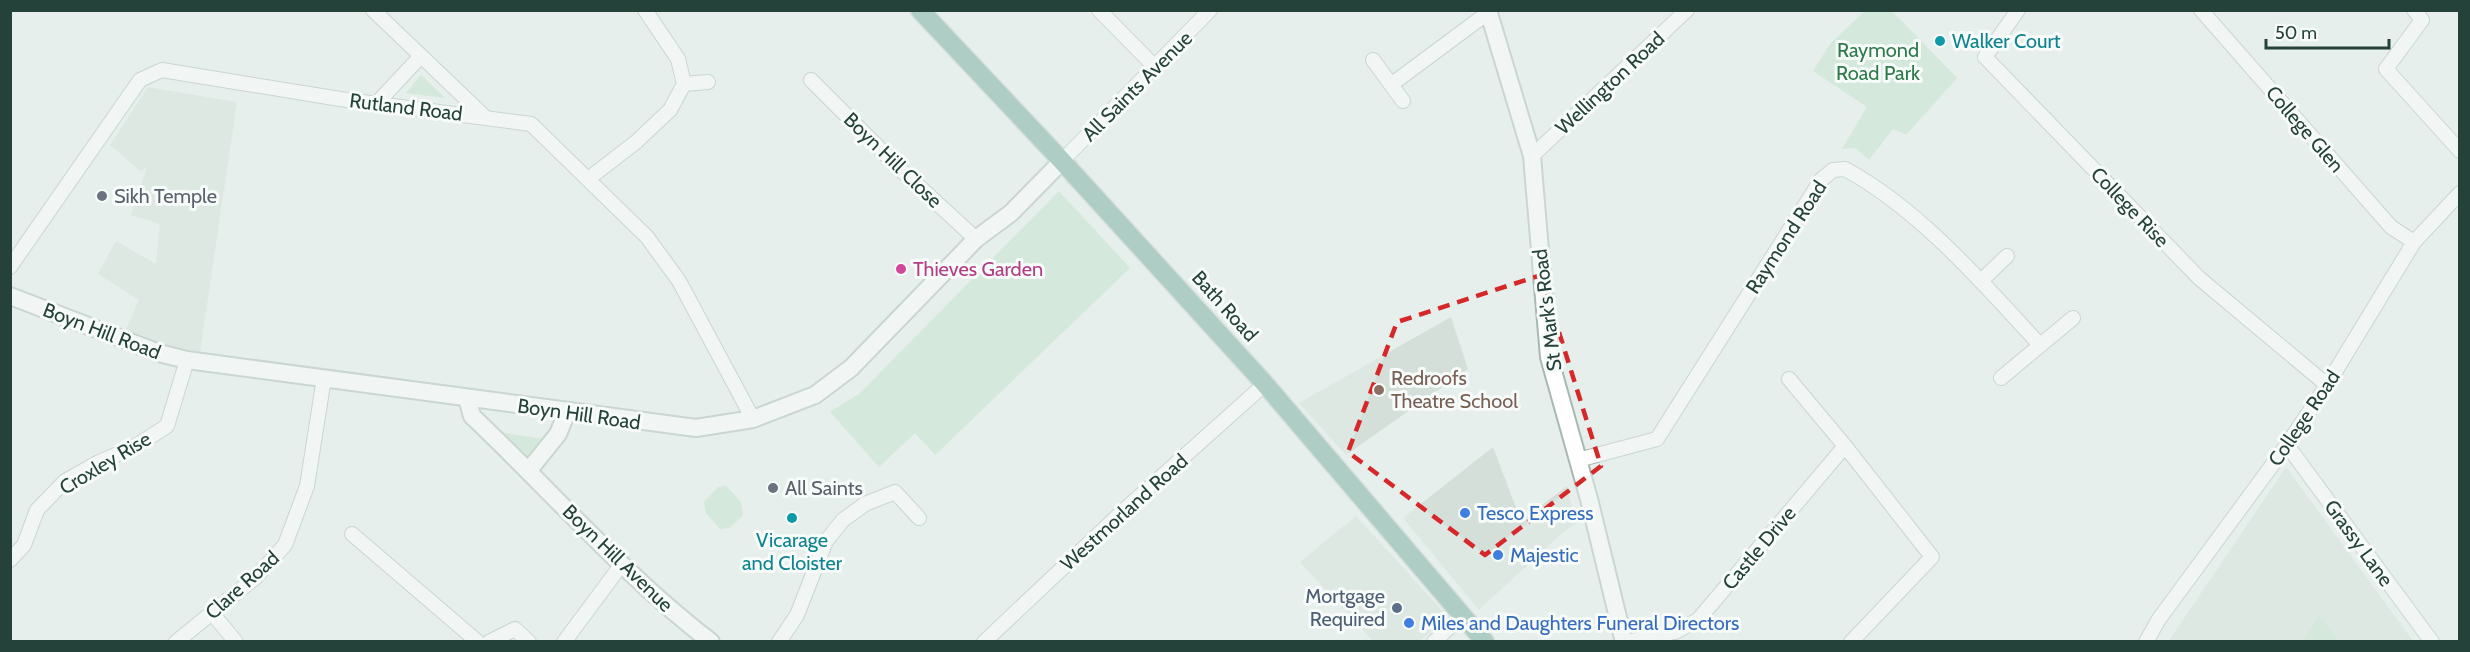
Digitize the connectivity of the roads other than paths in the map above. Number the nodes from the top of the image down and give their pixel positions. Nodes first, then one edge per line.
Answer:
1 (373, 10) edge
2 (645, 10) edge
3 (920, 10) edge
4 (1099, 10) edge
5 (1210, 10) edge
6 (1687, 10) edge
7 (2018, 10) edge
8 (2201, 10) edge
9 (2414, 10) edge
10 (1488, 11) edge
11 (421, 56) junction
12 (1373, 60) dead end
13 (1155, 67) junction
14 (811, 80) dead end
15 (708, 82) dead end
16 (684, 84) junction
17 (1392, 84) junction
18 (1403, 101) dead end
19 (377, 103) junction
20 (485, 117) junction
21 (2460, 151) edge
22 (1532, 156) junction
23 (1062, 161) junction
24 (588, 179) junction
25 (2460, 193) edge
26 (976, 238) junction
27 (2414, 242) junction
28 (2007, 256) dead end
29 (10, 267) edge
30 (1981, 281) junction
31 (10, 296) edge
32 (2073, 318) dead end
33 (2040, 345) junction
34 (187, 360) junction
35 (324, 378) junction
36 (2001, 378) dead end
37 (1789, 379) dead end
38 (1265, 384) junction
39 (2327, 385) junction
40 (467, 398) junction
41 (567, 412) junction
42 (753, 419) junction
43 (2287, 445) junction
44 (1845, 446) junction
45 (1578, 460) junction
46 (529, 470) junction
47 (919, 518) dead end
48 (352, 534) dead end
49 (10, 560) edge
50 (622, 564) junction
51 (212, 613) junction
52 (1462, 614) junction
53 (176, 642) edge
54 (236, 642) edge
55 (478, 642) edge
56 (489, 642) edge
57 (529, 642) edge
58 (564, 642) edge
59 (711, 642) edge
60 (779, 642) edge
61 (984, 642) edge
62 (1434, 642) edge
63 (1485, 642) edge
64 (1625, 642) edge
65 (1851, 642) edge
66 (2146, 642) edge
67 (2432, 642) edge

1 - 11 street
2 - 16 street
3 - 23 main road, Bath Road
4 - 13 street
5 - 13 street, All Saints Avenue
6 - 22 street, Wellington Road
7 - 39 street, College Rise
8 - 27 street, College Glen
9 - 21 street
10 - 17 street, St Mark's Road
10 - 22 street, St Mark's Road
11 - 19 street
11 - 20 street
12 - 17 street
13 - 23 street, All Saints Avenue
14 - 26 street, Boyn Hill Close
15 - 16 street
16 - 24 street
17 - 18 street
19 - 20 street, Rutland Road
19 - 29 street, Rutland Road
20 - 24 street, Rutland Road
22 - 45 street, St Mark's Road
23 - 26 street, Boyn Hill Road
23 - 38 main road, Bath Road
24 - 42 street, Rutland Road
25 - 27 street, College Road
26 - 42 street, Boyn Hill Road
27 - 39 street, College Road
28 - 30 street
30 - 33 street, Raymond Road
30 - 45 street, Raymond Road
31 - 34 street, Boyn Hill Road
32 - 33 street
33 - 36 street
34 - 35 street, Boyn Hill Road
34 - 49 street, Croxley Rise
35 - 40 street, Boyn Hill Road
35 - 51 street, Clare Road
37 - 44 street
38 - 52 main road, Bath Road
38 - 61 street, Westmorland Road
39 - 43 street, College Road
40 - 41 street, Boyn Hill Road
40 - 46 street, Boyn Hill Avenue
41 - 42 street, Boyn Hill Road
41 - 46 street
43 - 66 street, College Road
43 - 67 street, Grassy Lane
44 - 64 street, Castle Drive
44 - 65 street
45 - 64 street, St Mark's Road
46 - 50 street, Boyn Hill Avenue
47 - 60 street
48 - 55 street
50 - 58 street
50 - 59 street, Boyn Hill Avenue
51 - 53 street, Clare Road
51 - 54 street
52 - 62 street
52 - 63 main road, Bath Road
56 - 57 street

